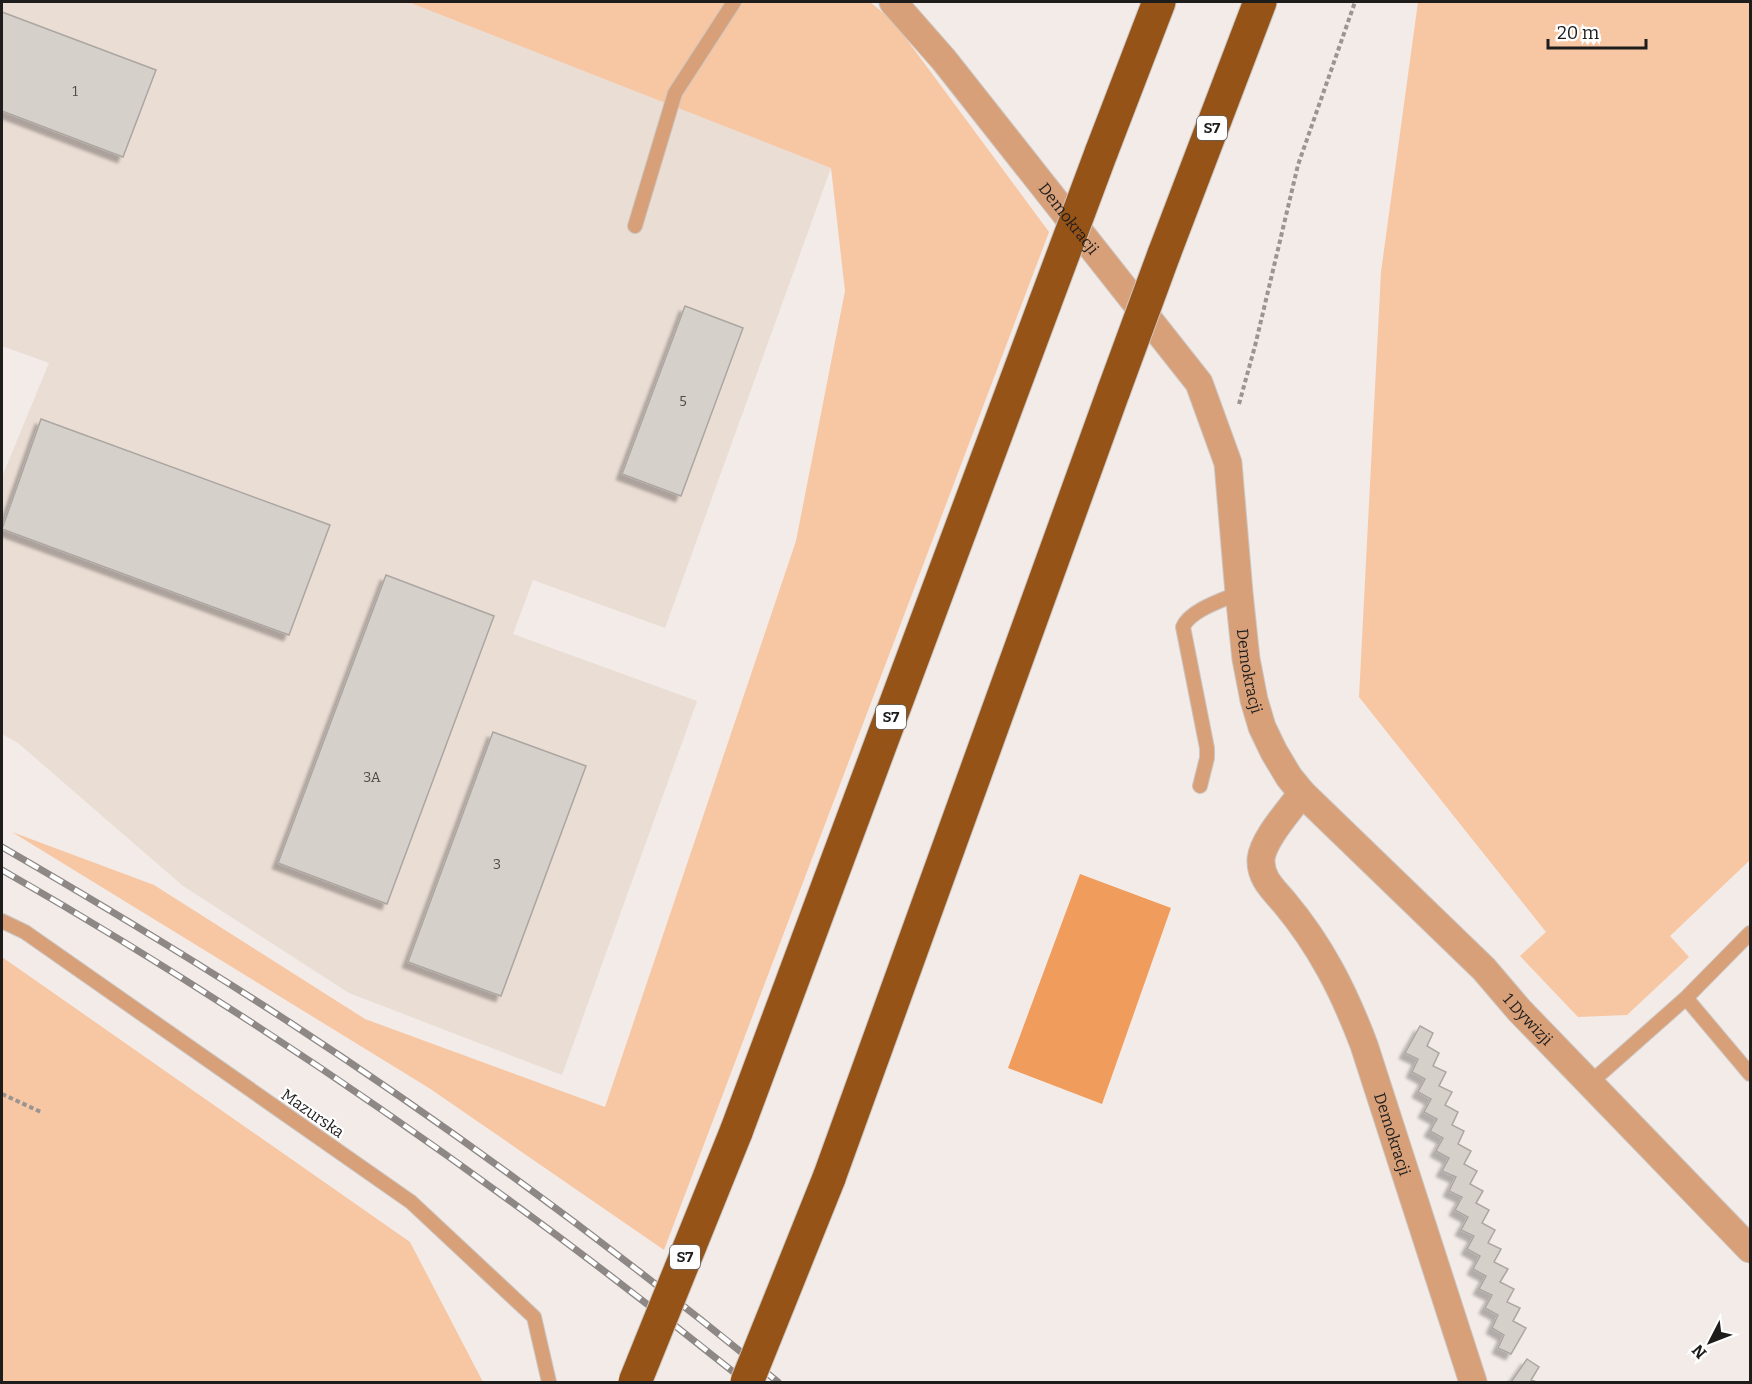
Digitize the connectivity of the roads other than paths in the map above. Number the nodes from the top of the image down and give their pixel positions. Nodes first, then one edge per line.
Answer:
1 (734, 2) edge
2 (893, 2) edge
3 (1159, 2) edge
4 (1260, 2) edge
5 (635, 226) dead end
6 (1239, 593) junction
7 (1200, 786) dead end
8 (1302, 793) junction
9 (2, 921) edge
10 (1750, 933) edge
11 (1686, 998) junction
12 (1750, 1074) edge
13 (1590, 1083) junction
14 (1750, 1249) edge
15 (549, 1383) edge
16 (635, 1383) edge
17 (747, 1383) edge
18 (1473, 1383) edge

1 - 5 lane
2 - 6 street, Demokracji
3 - 16 highway, S7, bridge
4 - 17 highway, S7, bridge
6 - 7 lane
6 - 8 street, Demokracji
8 - 13 street, 1 Dywizji
8 - 18 street, Demokracji
9 - 15 lane, Mazurska
10 - 11 lane
11 - 12 lane
11 - 13 lane
13 - 14 street, 1 Dywizji

